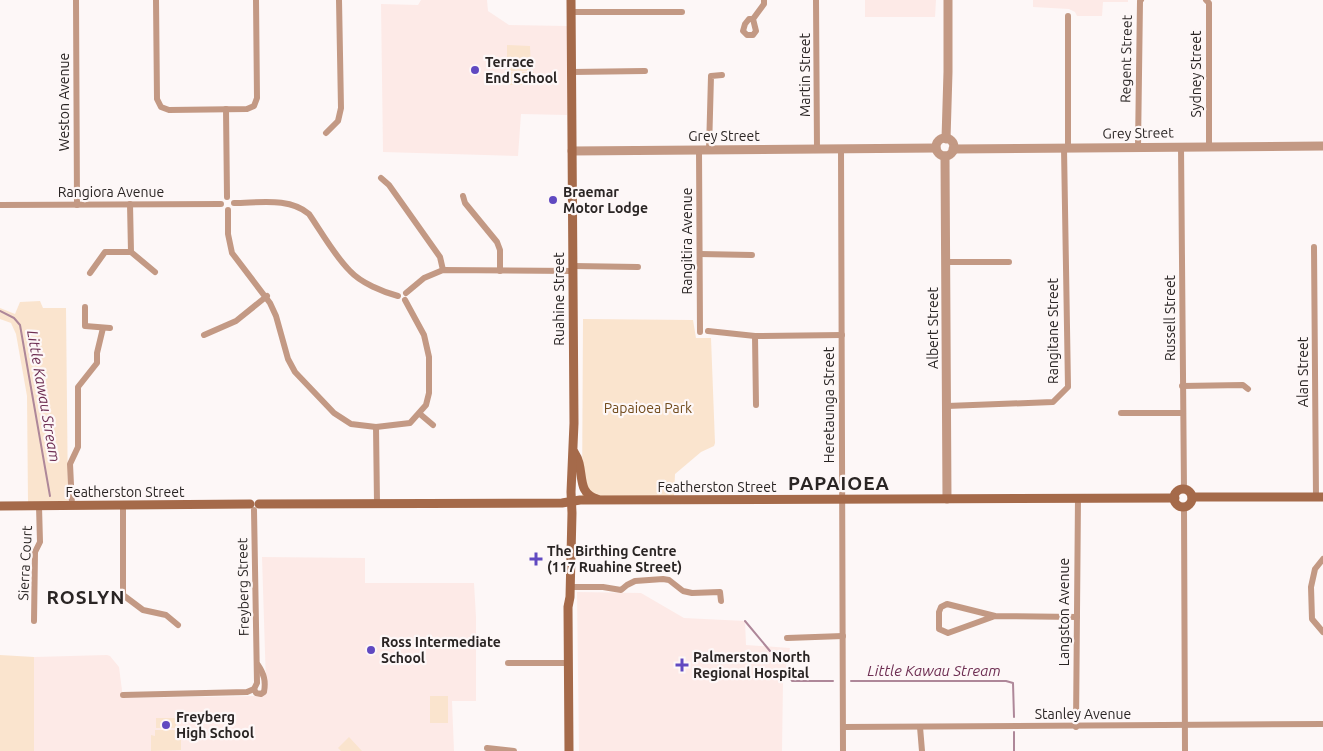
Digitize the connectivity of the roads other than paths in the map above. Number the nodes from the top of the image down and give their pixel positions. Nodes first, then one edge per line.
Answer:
1 (76, 0) edge
2 (156, 0) edge
3 (256, 0) edge
4 (339, 0) edge
5 (571, 0) edge
6 (764, 0) edge
7 (816, 0) edge
8 (948, 0) edge
9 (1140, 0) edge
10 (1207, 2) edge
11 (571, 12) junction
12 (682, 12) dead end
13 (1068, 16) dead end
14 (753, 19) dead end
15 (645, 71) dead end
16 (572, 72) junction
17 (722, 74) dead end
18 (226, 108) junction
19 (326, 133) dead end
20 (946, 139) junction
21 (1181, 146) junction
22 (1209, 146) junction
23 (1323, 146) edge
24 (1138, 147) junction
25 (936, 148) junction
26 (1066, 148) junction
27 (817, 149) junction
28 (841, 149) junction
29 (953, 149) junction
30 (699, 150) junction
31 (709, 150) junction
32 (572, 151) junction
33 (945, 156) junction
34 (381, 178) dead end
35 (463, 196) dead end
36 (227, 197) junction
37 (234, 203) junction
38 (77, 204) junction
39 (130, 204) junction
40 (221, 204) junction
41 (0, 205) edge
42 (228, 210) junction
43 (1314, 247) dead end
44 (131, 252) junction
45 (700, 254) junction
46 (752, 255) dead end
47 (946, 262) junction
48 (1009, 262) dead end
49 (638, 267) dead end
50 (573, 269) junction
51 (444, 270) junction
52 (500, 271) junction
53 (155, 272) dead end
54 (90, 274) dead end
55 (267, 296) junction
56 (406, 297) junction
57 (85, 307) dead end
58 (708, 331) dead end
59 (700, 332) dead end
60 (204, 335) dead end
61 (842, 335) junction
62 (755, 336) junction
63 (1315, 353) junction
64 (1323, 353) edge
65 (1182, 386) junction
66 (1248, 388) dead end
67 (756, 405) dead end
68 (946, 406) junction
69 (1122, 413) dead end
70 (1182, 413) junction
71 (420, 414) junction
72 (433, 425) dead end
73 (376, 427) junction
74 (572, 448) junction
75 (1184, 489) junction
76 (1192, 497) junction
77 (1319, 497) edge
78 (1078, 498) junction
79 (1174, 498) junction
80 (600, 500) junction
81 (842, 500) junction
82 (947, 500) junction
83 (572, 502) junction
84 (377, 503) junction
85 (123, 505) junction
86 (0, 506) edge
87 (39, 506) junction
88 (72, 506) junction
89 (254, 506) junction
90 (1184, 507) junction
91 (1323, 559) edge
92 (570, 592) junction
93 (721, 601) dead end
94 (995, 616) junction
95 (1077, 617) junction
96 (34, 621) dead end
97 (178, 625) dead end
98 (1323, 632) edge
99 (843, 636) junction
100 (787, 638) dead end
101 (508, 663) dead end
102 (568, 663) junction
103 (257, 664) junction
104 (254, 689) junction
105 (123, 694) dead end
106 (1323, 724) edge
107 (1185, 725) junction
108 (843, 727) junction
109 (920, 727) junction
110 (1076, 727) junction
111 (487, 748) dead end
112 (514, 751) edge
113 (569, 751) edge
114 (574, 751) edge
115 (843, 751) edge
116 (922, 751) edge
117 (1185, 751) edge

1 - 38 street, Weston Avenue
2 - 18 street
3 - 18 street
4 - 19 street
5 - 11 main road, Ruahine Street
6 - 14 street
7 - 27 street, Martin Street
8 - 20 street
9 - 24 street, Regent Street
10 - 22 street, Sydney Street
11 - 12 street
11 - 16 main road, Ruahine Street
13 - 26 street, Rangitane Street
15 - 16 street
16 - 32 main road, Ruahine Street
17 - 31 street
18 - 36 street
20 - 25 street
20 - 29 street
21 - 22 street, Grey Street
21 - 24 street, Grey Street
21 - 65 street, Russell Street
22 - 23 street, Grey Street
24 - 26 street, Grey Street
25 - 28 street, Grey Street
25 - 33 street
26 - 29 street, Grey Street
26 - 68 street, Rangitane Street
27 - 28 street, Grey Street
27 - 31 street, Grey Street
28 - 61 street, Heretaunga Street
29 - 33 street
30 - 31 street, Grey Street
30 - 32 street, Grey Street
30 - 45 street, Rangitira Avenue
32 - 50 main road, Ruahine Street
33 - 47 street, Albert Street
34 - 51 street
35 - 52 street
36 - 37 street
36 - 40 street
37 - 42 street
37 - 56 street
38 - 39 street, Rangiora Avenue
38 - 41 street, Rangiora Avenue
39 - 40 street, Rangiora Avenue
39 - 44 street
40 - 42 street
42 - 55 street
43 - 63 street, Alan Street
44 - 53 street
44 - 54 street
45 - 46 street
45 - 59 street, Rangitira Avenue
47 - 48 street
47 - 68 street, Albert Street
49 - 50 street
50 - 52 street
50 - 74 main road, Ruahine Street
51 - 52 street
51 - 56 street
55 - 60 street
55 - 73 street
56 - 71 street
57 - 88 street
58 - 62 street
61 - 62 street
61 - 81 street, Heretaunga Street
62 - 67 street
63 - 64 street
63 - 77 street, Alan Street
65 - 66 street
65 - 70 street, Russell Street
68 - 82 street, Albert Street
69 - 70 street
70 - 75 street, Russell Street
71 - 72 street
71 - 73 street
73 - 84 street
74 - 80 main road
74 - 83 main road, Ruahine Street
75 - 76 main road
75 - 79 main road
76 - 77 main road
76 - 90 main road
78 - 79 main road, Featherston Street
78 - 82 main road, Featherston Street
78 - 95 street, Langston Avenue
79 - 90 main road
80 - 81 main road, Featherston Street
80 - 83 main road, Featherston Street
81 - 82 main road, Featherston Street
81 - 99 street, Heretaunga Street
83 - 84 main road, Featherston Street
83 - 92 main road, Ruahine Street
84 - 89 main road, Featherston Street
85 - 88 main road, Featherston Street
85 - 89 main road, Featherston Street
85 - 97 street
86 - 87 main road, Featherston Street
87 - 88 main road, Featherston Street
87 - 96 street, Sierra Court
89 - 103 street, Freyberg Street
90 - 107 street
91 - 98 street
92 - 93 street
92 - 102 main road, Ruahine Street
92 - 114 main road, Ruahine Street
94 - 94 street
94 - 95 street
95 - 110 street, Langston Avenue
99 - 100 street
99 - 108 street, Heretaunga Street
101 - 102 street
102 - 113 main road, Ruahine Street
103 - 104 street, Freyberg Street
103 - 104 street, Freyberg Street
104 - 105 street
106 - 107 street, Stanley Avenue
107 - 110 street, Stanley Avenue
107 - 117 street
108 - 109 street, Stanley Avenue
108 - 115 street, Heretaunga Street
109 - 110 street, Stanley Avenue
109 - 116 street
111 - 112 street

